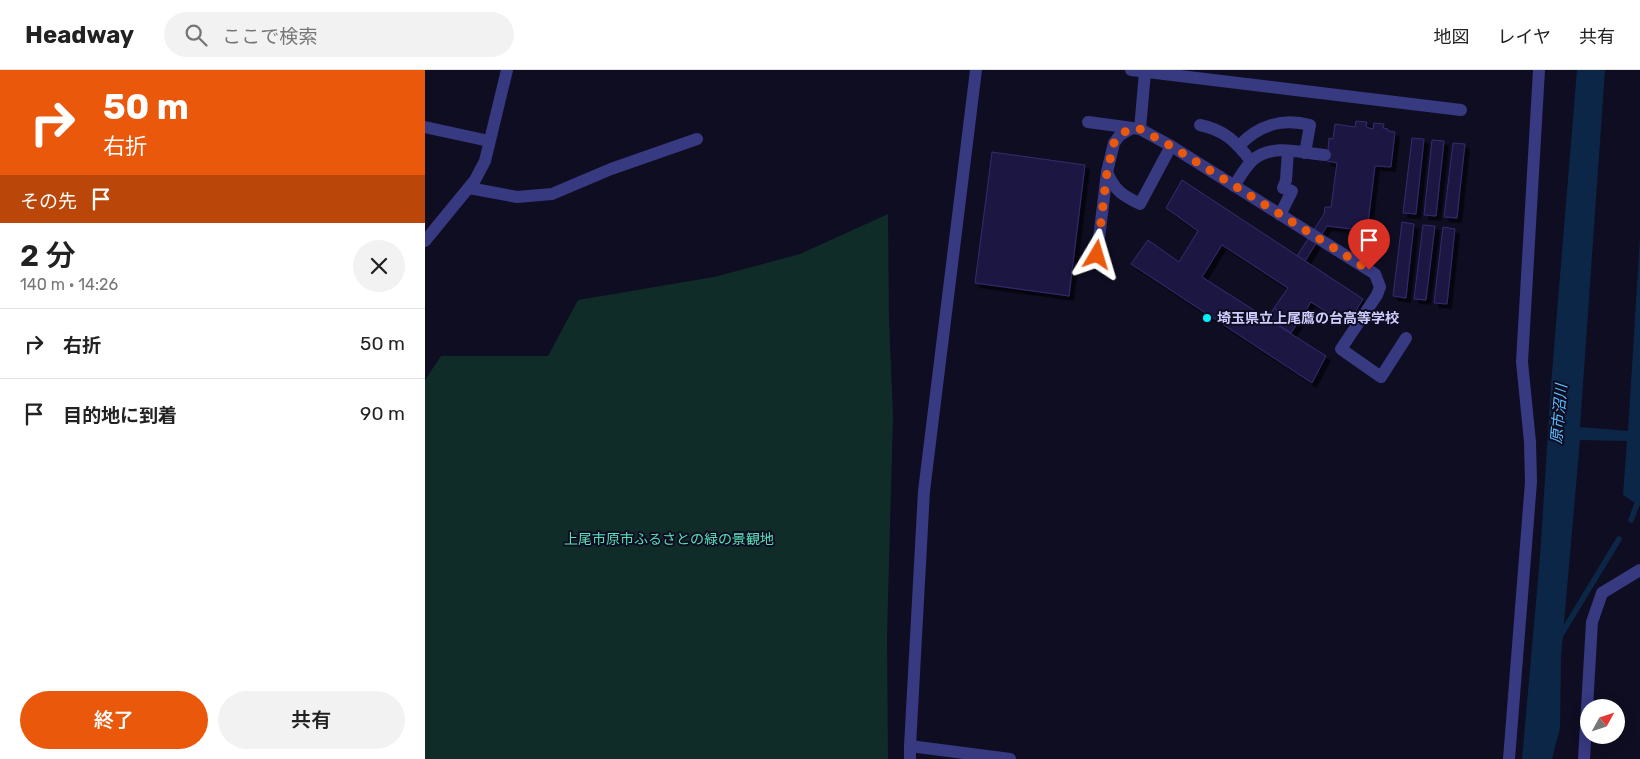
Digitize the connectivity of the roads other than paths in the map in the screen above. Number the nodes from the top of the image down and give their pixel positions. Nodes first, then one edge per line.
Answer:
1 (507, 70) edge
2 (976, 70) edge
3 (1131, 70) edge
4 (1539, 70) edge
5 (1152, 72) edge
6 (1461, 110) dead end
7 (1088, 122) dead end
8 (1200, 125) dead end
9 (425, 127) edge
10 (1136, 128) junction
11 (1261, 129) junction
12 (697, 139) dead end
13 (489, 141) junction
14 (1171, 146) junction
15 (1239, 146) junction
16 (1269, 151) junction
17 (1288, 151) junction
18 (1305, 153) junction
19 (1325, 155) dead end
20 (1251, 161) junction
21 (1107, 172) junction
22 (1235, 186) junction
23 (469, 188) junction
24 (1280, 214) junction
25 (425, 240) edge
26 (1097, 255) dead end
27 (1406, 338) dead end
28 (1640, 570) edge
29 (910, 746) junction
30 (910, 759) edge
31 (1010, 759) edge
32 (1509, 759) edge
33 (1584, 759) edge

1 - 13 street
2 - 29 street
3 - 5 street
4 - 32 street
5 - 6 street
5 - 10 street
7 - 10 street
8 - 15 street
9 - 13 street
10 - 14 street
10 - 21 street
11 - 15 street
11 - 16 street
11 - 18 street
12 - 23 street
13 - 23 street
14 - 21 street
14 - 22 street
15 - 20 street
16 - 17 street
16 - 20 street
17 - 18 street
17 - 24 street
18 - 19 street
20 - 22 street
21 - 26 street
22 - 24 street
23 - 25 street
24 - 27 street
28 - 33 street
29 - 30 street
29 - 31 street

